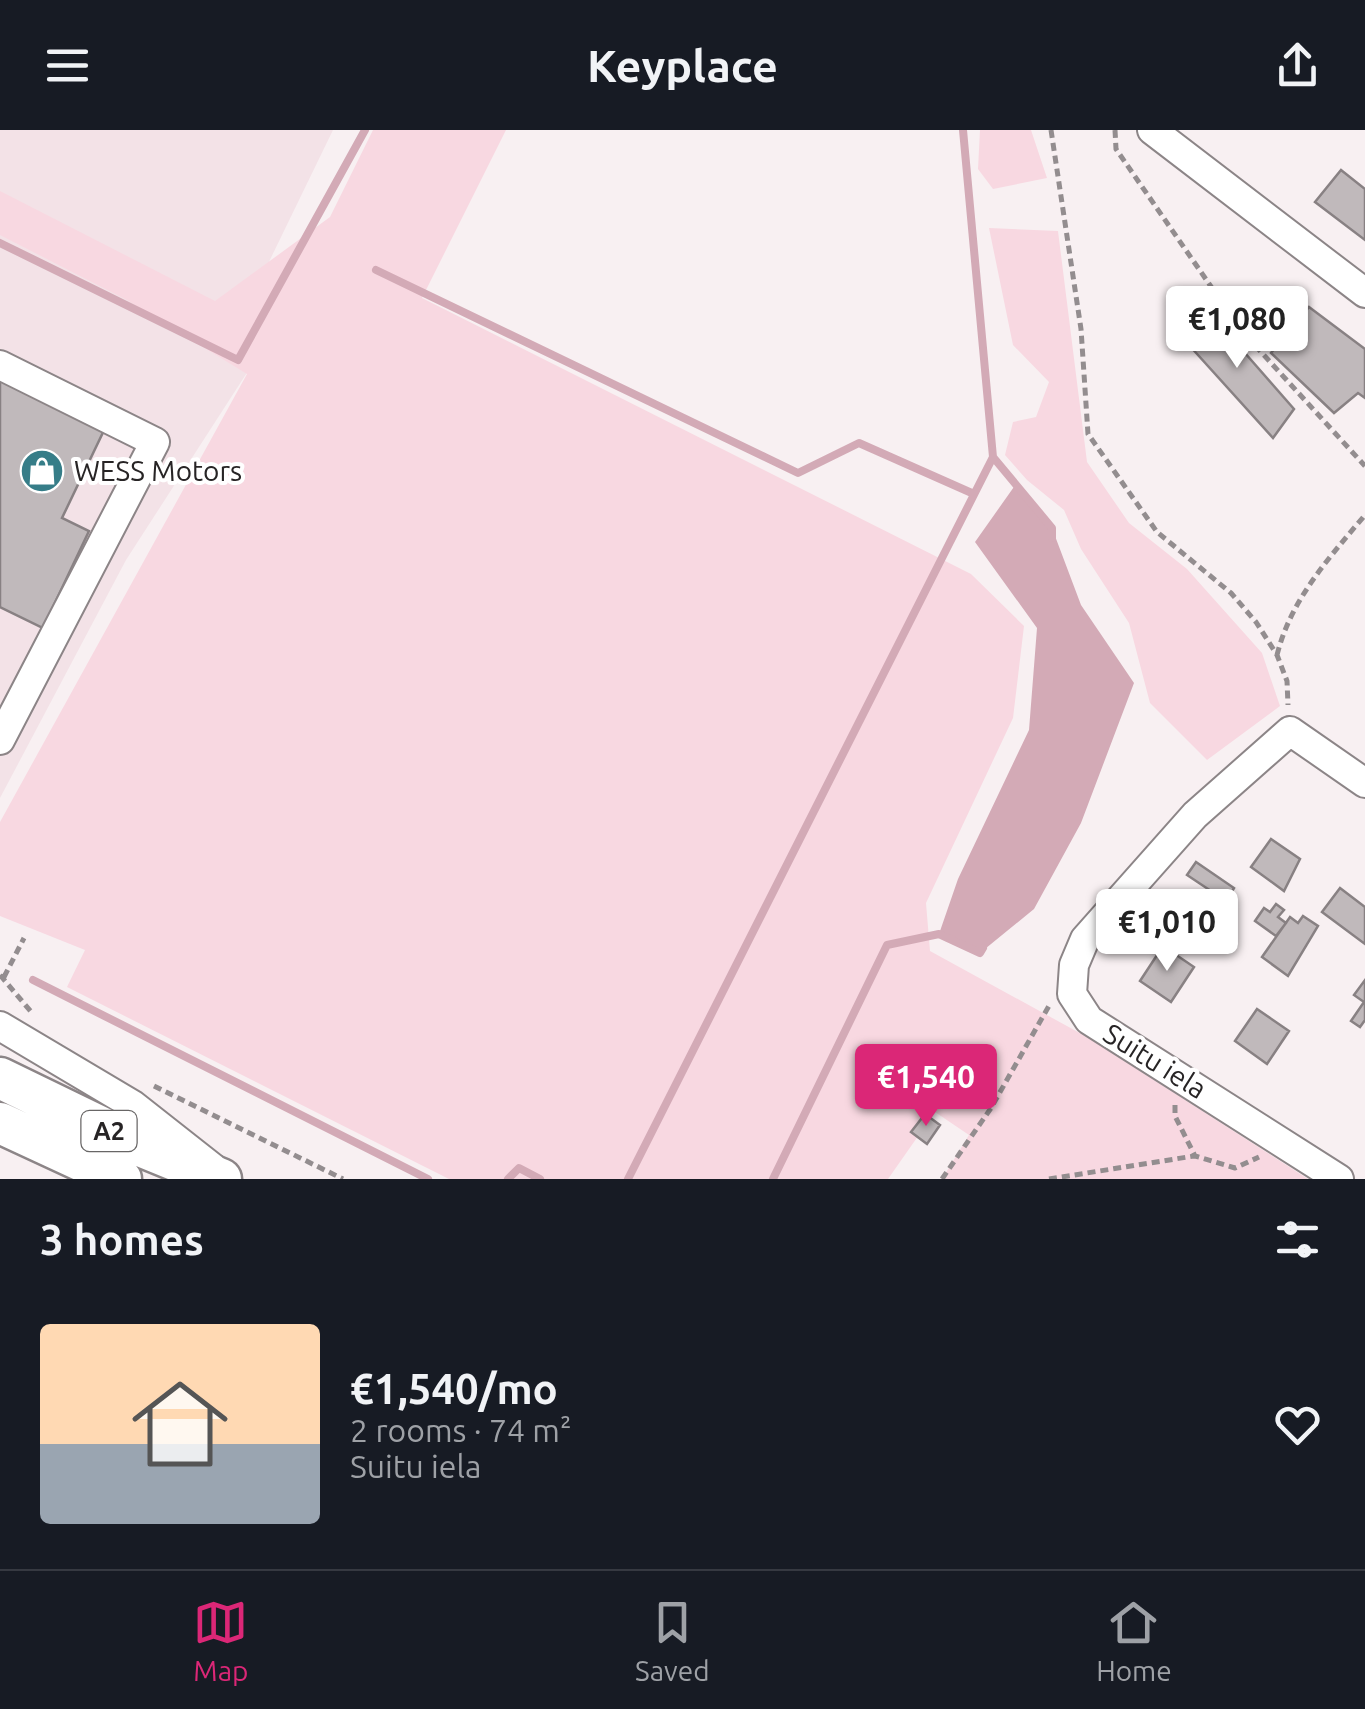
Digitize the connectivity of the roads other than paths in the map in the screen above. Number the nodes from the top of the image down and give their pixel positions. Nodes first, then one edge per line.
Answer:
1 (1152, 130) edge
2 (1365, 292) edge
3 (0, 365) edge
4 (0, 740) edge
5 (1365, 783) edge
6 (0, 1026) edge
7 (0, 1038) edge
8 (35, 1049) junction
9 (0, 1078) edge
10 (0, 1123) edge
11 (120, 1179) edge
12 (224, 1179) edge
13 (1340, 1179) edge

1 - 2 street
3 - 4 street
5 - 13 street, Suitu iela
6 - 8 street
7 - 8 street
8 - 12 street
9 - 12 highway, A2
10 - 11 highway, A2

